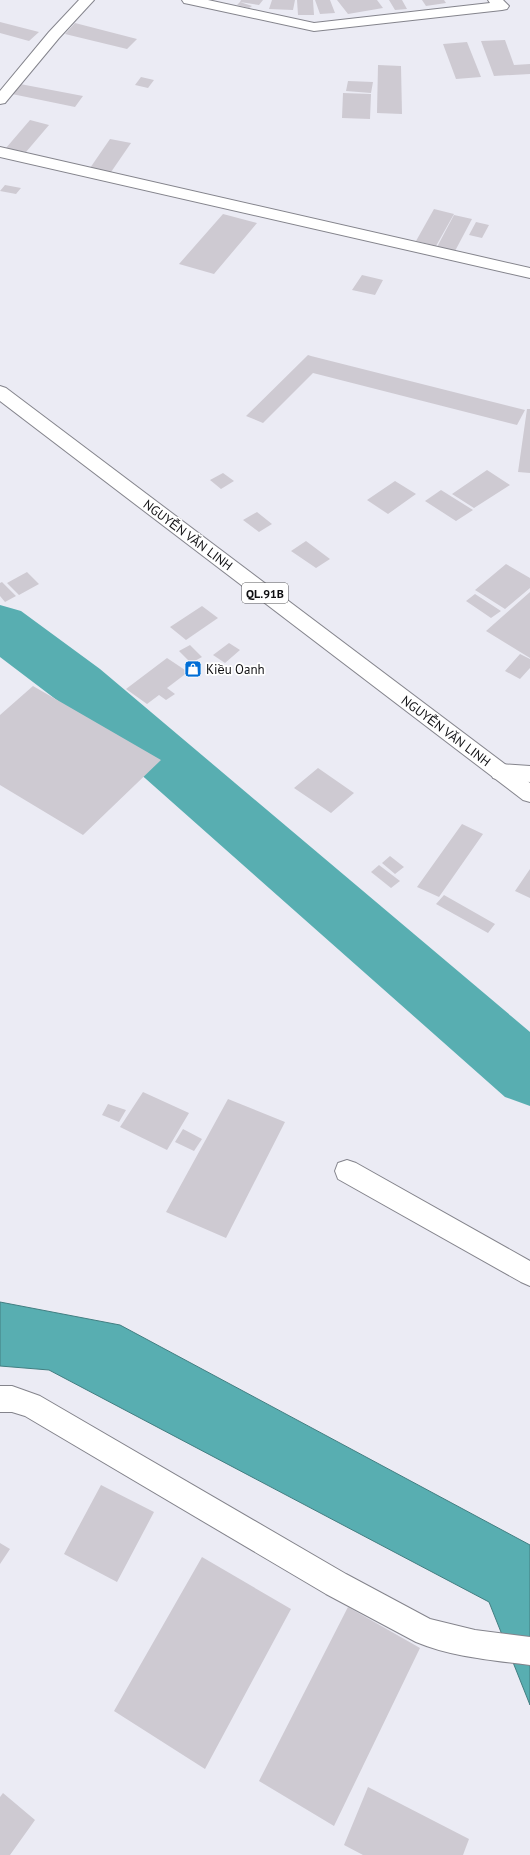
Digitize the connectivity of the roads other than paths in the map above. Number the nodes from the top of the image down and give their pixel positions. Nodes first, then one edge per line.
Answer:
1 (87, 0) edge
2 (189, 0) edge
3 (495, 0) edge
4 (0, 100) edge
5 (0, 152) edge
6 (530, 273) edge
7 (0, 392) edge
8 (500, 772) junction
9 (530, 774) edge
10 (530, 794) edge
11 (348, 1170) dead end
12 (530, 1274) edge
13 (0, 1399) edge
14 (530, 1651) edge

1 - 4 main road
2 - 3 main road
5 - 6 main road
7 - 8 main road, NGUYỄN VĂN LINH / QL.91B
8 - 9 main road
8 - 10 main road, NGUYỄN VĂN LINH / QL.91B
11 - 12 main road
13 - 14 main road

